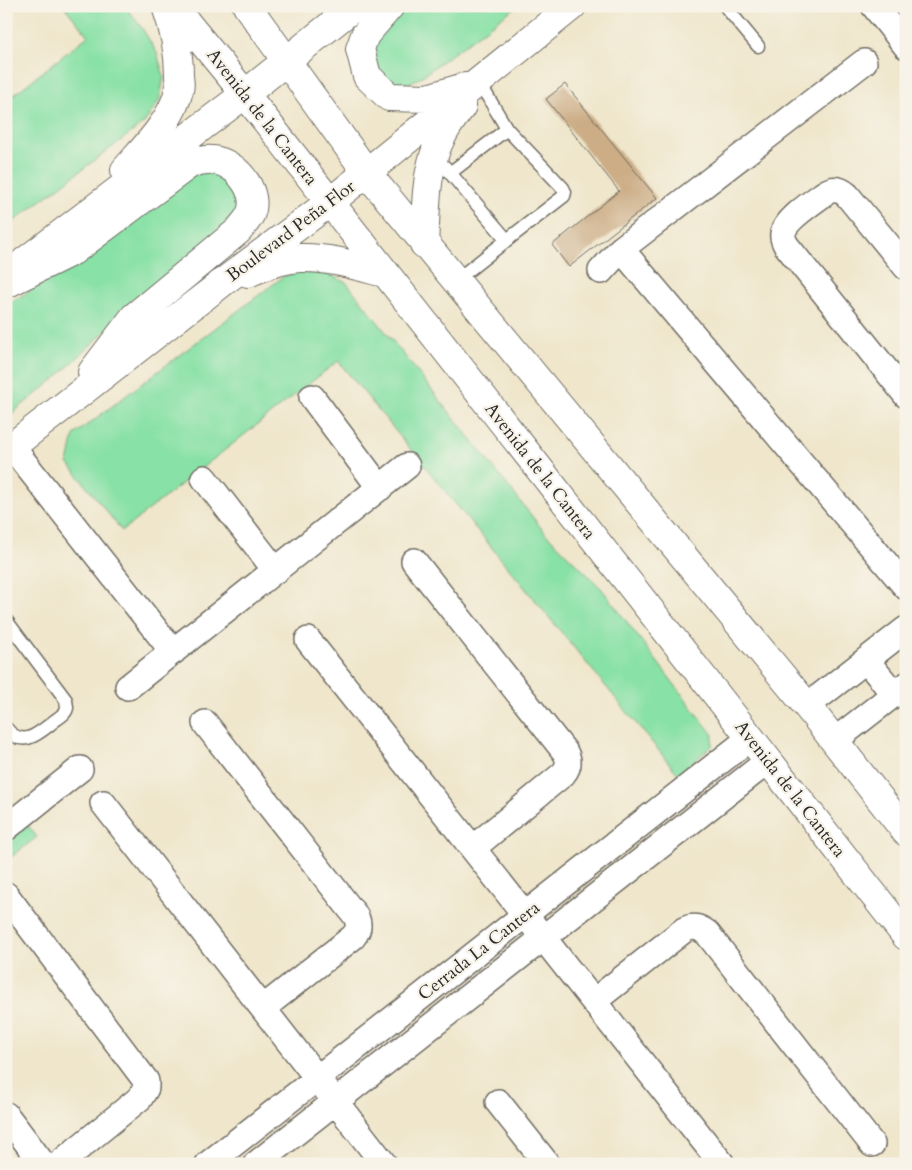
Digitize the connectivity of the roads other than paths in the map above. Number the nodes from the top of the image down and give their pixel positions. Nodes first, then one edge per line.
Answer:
1 (166, 6) edge
2 (173, 6) edge
3 (247, 6) edge
4 (355, 6) edge
5 (390, 6) edge
6 (572, 6) edge
7 (725, 6) edge
8 (874, 6) edge
9 (758, 46) dead end
10 (906, 46) edge
11 (286, 62) junction
12 (864, 62) dead end
13 (479, 82) junction
14 (245, 94) junction
15 (507, 129) junction
16 (442, 164) junction
17 (367, 173) junction
18 (329, 202) junction
19 (98, 205) junction
20 (507, 240) junction
21 (424, 244) junction
22 (621, 249) junction
23 (906, 267) edge
24 (601, 271) dead end
25 (384, 273) junction
26 (6, 276) edge
27 (455, 281) junction
28 (6, 284) edge
29 (207, 295) junction
30 (906, 395) edge
31 (312, 397) dead end
32 (68, 403) junction
33 (9, 449) edge
34 (407, 466) dead end
35 (204, 478) dead end
36 (380, 488) junction
37 (414, 561) dead end
38 (276, 570) junction
39 (906, 587) edge
40 (6, 620) edge
41 (906, 629) edge
42 (308, 640) dead end
43 (173, 652) junction
44 (866, 660) junction
45 (128, 687) dead end
46 (900, 689) edge
47 (807, 706) junction
48 (205, 723) dead end
49 (6, 728) edge
50 (750, 738) junction
51 (834, 741) junction
52 (768, 761) junction
53 (80, 769) dead end
54 (103, 803) dead end
55 (6, 828) edge
56 (906, 832) edge
57 (473, 848) junction
58 (6, 896) edge
59 (525, 914) junction
60 (906, 936) edge
61 (544, 938) junction
62 (594, 1001) junction
63 (263, 1008) junction
64 (317, 1078) junction
65 (336, 1102) junction
66 (498, 1102) dead end
67 (6, 1115) edge
68 (872, 1144) dead end
69 (43, 1164) edge
70 (59, 1164) edge
71 (208, 1164) edge
72 (256, 1164) edge
73 (384, 1164) edge
74 (546, 1164) edge
75 (722, 1164) edge

1 - 19 main road
2 - 14 main road, Avenida de la Cantera
3 - 11 main road
4 - 11 main road
5 - 13 main road
6 - 13 main road, Boulevard Peña Flor
7 - 9 lane
8 - 10 street
11 - 14 main road
11 - 17 main road
12 - 22 street
13 - 15 lane
13 - 16 main road
13 - 17 main road, Boulevard Peña Flor
14 - 18 main road, Avenida de la Cantera
14 - 19 main road
15 - 16 lane
15 - 20 lane
16 - 20 lane
16 - 21 main road
17 - 18 main road, Boulevard Peña Flor
17 - 21 main road
18 - 25 main road, Avenida de la Cantera
18 - 29 main road, Boulevard Peña Flor
19 - 26 main road
20 - 27 lane
21 - 27 main road
22 - 24 street
22 - 39 street
23 - 30 street
25 - 29 main road
25 - 50 main road, Avenida de la Cantera
27 - 47 main road
28 - 32 main road
29 - 32 main road, Boulevard Peña Flor
31 - 36 street
32 - 33 main road, Boulevard Peña Flor
33 - 43 street
34 - 36 street
35 - 38 street
36 - 38 street
37 - 57 street
38 - 43 street
40 - 49 lane
41 - 44 street
42 - 57 street
43 - 45 street
44 - 46 street
44 - 47 street
46 - 51 street
47 - 51 main road
48 - 63 street
50 - 52 main road, Avenida de la Cantera
50 - 59 street, Cerrada La Cantera
51 - 56 main road
52 - 60 main road, Avenida de la Cantera
52 - 61 street, Cerrada La Cantera
53 - 55 street
54 - 63 street
57 - 59 street
58 - 70 street
59 - 61 street
59 - 64 street, Cerrada La Cantera
61 - 62 street
61 - 65 street, Cerrada La Cantera
62 - 68 street
62 - 75 street
63 - 64 street
64 - 65 street
64 - 71 street, Cerrada La Cantera
65 - 72 street, Cerrada La Cantera
65 - 73 street
66 - 74 street
67 - 69 street

